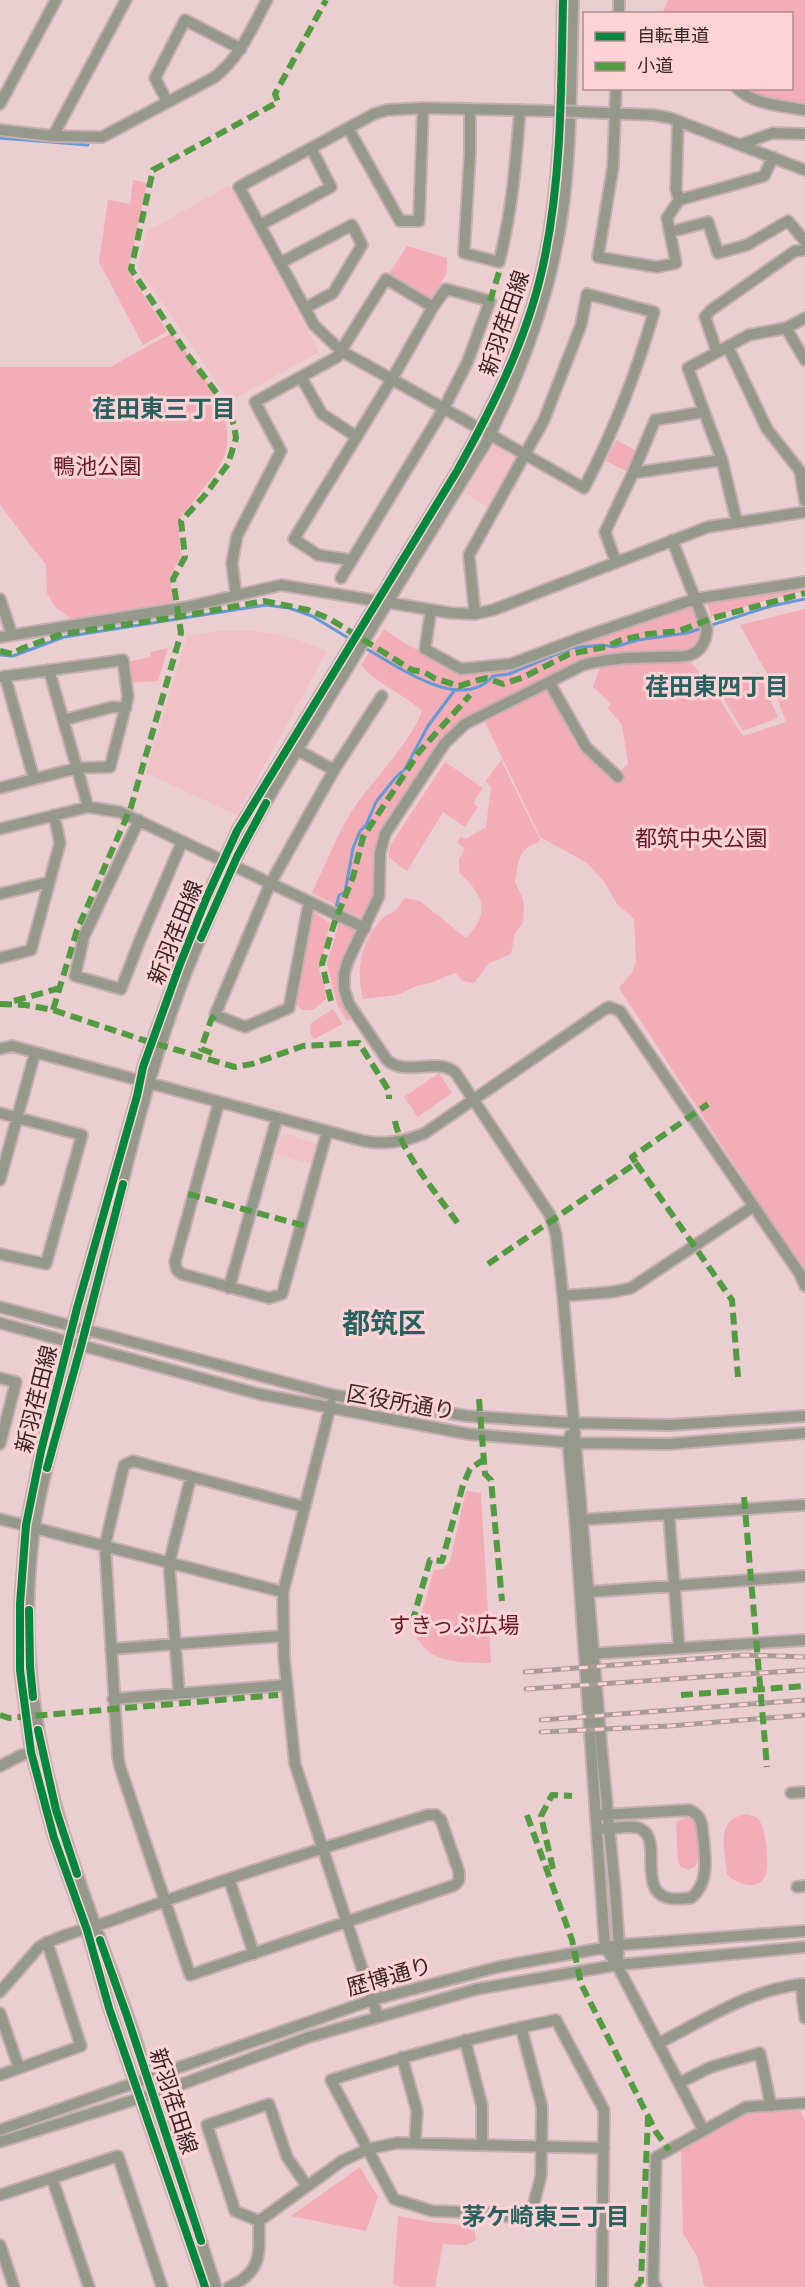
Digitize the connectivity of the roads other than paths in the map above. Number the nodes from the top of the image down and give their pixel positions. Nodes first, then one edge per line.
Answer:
1 (56, 0) edge
2 (126, 0) edge
3 (267, 0) edge
4 (563, 0) edge
5 (573, 0) edge
6 (241, 49) junction
7 (616, 90) edge
8 (739, 90) edge
9 (167, 101) junction
10 (0, 104) edge
11 (423, 108) junction
12 (470, 109) junction
13 (520, 110) junction
14 (805, 110) edge
15 (616, 114) junction
16 (678, 121) junction
17 (348, 128) junction
18 (0, 130) edge
19 (805, 134) edge
20 (53, 136) junction
21 (742, 144) junction
22 (311, 148) junction
23 (773, 157) junction
24 (805, 170) edge
25 (679, 200) junction
26 (260, 225) junction
27 (670, 232) junction
28 (805, 241) edge
29 (805, 250) edge
30 (280, 263) junction
31 (433, 307) junction
32 (305, 308) junction
33 (805, 318) edge
34 (786, 328) junction
35 (722, 350) junction
36 (341, 351) junction
37 (805, 360) edge
38 (301, 377) junction
39 (392, 379) junction
40 (444, 408) junction
41 (704, 412) junction
42 (486, 431) junction
43 (357, 437) junction
44 (526, 455) junction
45 (722, 460) junction
46 (633, 473) junction
47 (805, 501) edge
48 (805, 512) edge
49 (737, 523) junction
50 (672, 540) junction
51 (351, 560) junction
52 (616, 562) junction
53 (341, 578) dead end
54 (805, 582) edge
55 (236, 595) junction
56 (0, 599) edge
57 (382, 602) junction
58 (696, 602) junction
59 (431, 610) junction
60 (475, 614) junction
61 (12, 635) junction
62 (0, 637) edge
63 (348, 658) junction
64 (49, 670) junction
65 (3, 676) edge
66 (549, 682) junction
67 (382, 696) dead end
68 (126, 708) junction
69 (64, 720) junction
70 (297, 750) junction
71 (77, 768) junction
72 (334, 770) junction
73 (618, 777) dead end
74 (34, 779) junction
75 (0, 788) edge
76 (88, 807) junction
77 (54, 815) junction
78 (139, 820) junction
79 (0, 829) edge
80 (182, 842) junction
81 (228, 863) junction
82 (49, 882) junction
83 (270, 884) junction
84 (0, 894) edge
85 (309, 903) junction
86 (365, 928) junction
87 (0, 958) edge
88 (0, 1049) edge
89 (34, 1053) junction
90 (145, 1082) junction
91 (474, 1100) junction
92 (219, 1102) junction
93 (0, 1113) edge
94 (17, 1117) junction
95 (277, 1118) junction
96 (327, 1132) junction
97 (0, 1180) edge
98 (754, 1206) junction
99 (0, 1254) edge
100 (805, 1286) edge
101 (229, 1287) junction
102 (563, 1296) junction
103 (0, 1307) edge
104 (0, 1323) edge
105 (73, 1326) junction
106 (86, 1330) junction
107 (69, 1343) junction
108 (81, 1346) junction
109 (0, 1377) edge
110 (333, 1395) junction
111 (330, 1409) junction
112 (805, 1416) edge
113 (573, 1423) junction
114 (805, 1433) edge
115 (572, 1442) junction
116 (0, 1444) edge
117 (191, 1477) junction
118 (805, 1505) edge
119 (305, 1507) junction
120 (669, 1515) junction
121 (0, 1519) edge
122 (579, 1520) junction
123 (31, 1526) junction
124 (105, 1545) junction
125 (169, 1563) junction
126 (805, 1576) edge
127 (674, 1587) junction
128 (283, 1592) junction
129 (589, 1592) junction
130 (282, 1636) junction
131 (805, 1640) edge
132 (175, 1644) junction
133 (679, 1647) junction
134 (111, 1649) junction
135 (590, 1654) junction
136 (287, 1685) junction
137 (178, 1693) junction
138 (113, 1699) junction
139 (36, 1751) junction
140 (0, 1766) edge
141 (596, 1815) junction
142 (608, 1815) junction
143 (597, 1829) junction
144 (610, 1829) junction
145 (321, 1849) junction
146 (229, 1879) junction
147 (164, 1901) junction
148 (346, 1922) junction
149 (91, 1928) junction
150 (805, 1931) edge
151 (47, 1942) junction
152 (619, 1945) junction
153 (605, 1947) junction
154 (805, 1947) edge
155 (254, 1954) junction
156 (617, 1965) junction
157 (803, 1984) edge
158 (0, 1992) edge
159 (372, 2000) junction
160 (0, 2013) edge
161 (378, 2017) junction
162 (805, 2018) edge
163 (521, 2027) junction
164 (465, 2040) junction
165 (659, 2043) junction
166 (402, 2057) junction
167 (19, 2068) junction
168 (0, 2074) edge
169 (148, 2078) junction
170 (135, 2083) junction
171 (679, 2083) junction
172 (153, 2094) junction
173 (141, 2098) junction
174 (805, 2104) edge
175 (771, 2106) junction
176 (703, 2129) junction
177 (0, 2130) edge
178 (0, 2142) edge
179 (415, 2143) junction
180 (482, 2144) junction
181 (542, 2146) junction
182 (604, 2148) junction
183 (368, 2149) junction
184 (52, 2178) junction
185 (307, 2186) junction
186 (0, 2195) edge
187 (259, 2221) junction
188 (0, 2244) edge
189 (14, 2287) edge
190 (89, 2287) edge
191 (162, 2287) edge
192 (206, 2287) edge
193 (216, 2287) edge
194 (229, 2287) edge
195 (602, 2287) edge
196 (656, 2287) edge

1 - 10 street
2 - 20 street
3 - 6 street
4 - 42 street, 新羽荏田線
5 - 42 street, 新羽荏田線
6 - 9 street
6 - 9 street
7 - 15 street
8 - 14 street
9 - 20 street
11 - 12 street
11 - 17 street
11 - 17 street
12 - 13 street
12 - 13 street
13 - 15 street, bridge
15 - 16 street
15 - 27 street
16 - 21 street
16 - 25 street
17 - 22 street
18 - 20 street
19 - 21 street
21 - 23 street
22 - 26 street
22 - 26 street
23 - 24 street
23 - 25 street
25 - 27 street
26 - 30 street
27 - 28 street
29 - 35 street
30 - 32 street
30 - 32 street
31 - 36 street
31 - 39 street
31 - 40 street
32 - 36 street
33 - 34 street
34 - 35 street
34 - 37 street
35 - 41 street
35 - 47 street
36 - 38 street
36 - 39 street
38 - 43 street
38 - 55 street
39 - 40 street
39 - 43 street
40 - 42 street
40 - 51 street
41 - 45 street
41 - 46 street
42 - 44 street
42 - 57 street, 新羽荏田線
43 - 51 street
44 - 44 street
44 - 60 street
45 - 46 street
45 - 49 street
46 - 52 street
48 - 49 street
49 - 50 street
50 - 52 street
50 - 58 street
51 - 53 street
52 - 60 street
54 - 58 street
55 - 57 street
55 - 61 street
56 - 61 street
57 - 59 street
57 - 63 street, 新羽荏田線
58 - 59 street
58 - 66 street
59 - 60 street
61 - 62 street
63 - 70 street, 新羽荏田線
63 - 81 street, 新羽荏田線
64 - 65 street
64 - 68 street
64 - 69 street
65 - 74 street
66 - 73 street
66 - 86 street
67 - 72 street
68 - 69 street
68 - 71 street
69 - 71 street
70 - 72 street
70 - 81 street, 新羽荏田線
71 - 74 street
71 - 76 street
72 - 83 street
74 - 75 street
76 - 77 street
76 - 78 street
77 - 79 street
77 - 82 street
78 - 80 street
78 - 80 street
80 - 81 street
81 - 83 street
81 - 90 street, 新羽荏田線
82 - 84 street
82 - 87 street
83 - 85 street
83 - 85 street
85 - 86 street
86 - 91 street
88 - 89 street
89 - 90 street
89 - 94 street
90 - 92 street
90 - 105 street, 新羽荏田線
90 - 106 street, 新羽荏田線
91 - 96 street
91 - 98 street
91 - 102 street
92 - 95 street
92 - 101 street
93 - 94 street
94 - 97 street
94 - 99 street
95 - 96 street
95 - 101 street
96 - 101 street
98 - 100 street
98 - 102 street
102 - 113 street
103 - 105 street, 区役所通り
104 - 107 street, 区役所通り
105 - 106 street, 区役所通り
105 - 107 street, 新羽荏田線
106 - 108 street, 新羽荏田線
106 - 110 street, 区役所通り
107 - 108 street, 区役所通り
107 - 123 street, 新羽荏田線
108 - 111 street, 区役所通り
108 - 123 street, 新羽荏田線
109 - 116 street
110 - 111 street
110 - 113 street, 区役所通り
111 - 115 street, 区役所通り
111 - 119 street
112 - 113 street, 区役所通り
113 - 115 street
114 - 115 street, 区役所通り
115 - 122 street
117 - 119 street
117 - 124 street
117 - 125 street
118 - 120 street
119 - 128 street
120 - 122 street
120 - 127 street
121 - 123 street
122 - 129 street
122 - 135 street
123 - 124 street
123 - 139 street, 新羽荏田線
124 - 125 street
124 - 134 street
125 - 128 street
125 - 132 street
126 - 127 street
127 - 129 street
127 - 133 street
128 - 130 street
129 - 135 street
130 - 132 street
130 - 136 street
131 - 133 street
132 - 134 street
132 - 137 street
133 - 135 street
134 - 138 street
135 - 141 street
135 - 142 street
136 - 137 street
136 - 145 street
137 - 138 street
138 - 147 street
139 - 140 street
139 - 149 street, 新羽荏田線
141 - 142 street
141 - 143 street
142 - 144 street
142 - 144 street
143 - 144 street
143 - 153 street
144 - 152 street
145 - 146 street
145 - 148 street
145 - 148 street
146 - 147 street
146 - 155 street
147 - 149 street
147 - 155 street
148 - 155 street
148 - 159 street
149 - 151 street
149 - 169 street, 新羽荏田線
149 - 170 street, 新羽荏田線
150 - 152 street, 歴博通り
151 - 158 street
151 - 167 street
152 - 153 street, 歴博通り
152 - 156 street
153 - 156 street
153 - 159 street, 歴博通り
154 - 156 street, 歴博通り
156 - 161 street, 歴博通り
156 - 165 street
157 - 162 street
157 - 165 street
159 - 161 street
159 - 169 street, 歴博通り
160 - 167 street
161 - 172 street, 歴博通り
163 - 164 street
163 - 181 street
163 - 182 street
164 - 166 street
164 - 180 street
165 - 171 street
166 - 179 street
166 - 183 street
167 - 168 street
169 - 170 street, 歴博通り
169 - 172 street, 新羽荏田線
170 - 173 street, 新羽荏田線
170 - 177 street, 歴博通り
171 - 175 street
171 - 176 street
172 - 173 street, 歴博通り
172 - 193 street, 新羽荏田線
173 - 178 street, 歴博通り
173 - 192 street, 新羽荏田線
174 - 175 street
175 - 176 street
176 - 196 street
179 - 180 street
179 - 183 street
180 - 181 street
181 - 182 street
181 - 183 street
182 - 195 street
183 - 185 street
184 - 186 street
184 - 190 street
184 - 191 street
185 - 187 street
185 - 187 street
187 - 194 street
188 - 189 street

